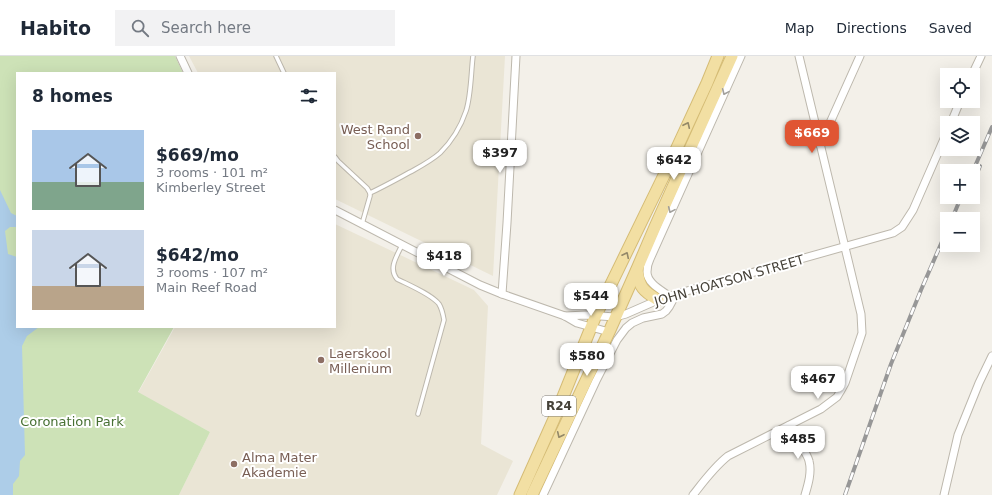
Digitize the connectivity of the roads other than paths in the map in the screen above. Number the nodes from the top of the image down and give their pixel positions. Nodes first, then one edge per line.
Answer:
1 (180, 56) edge
2 (276, 56) edge
3 (473, 56) edge
4 (516, 56) edge
5 (718, 56) edge
6 (732, 56) edge
7 (741, 56) edge
8 (799, 56) edge
9 (860, 56) edge
10 (981, 56) edge
11 (975, 68) edge
12 (188, 72) edge
13 (284, 72) edge
14 (820, 145) junction
15 (940, 148) edge
16 (336, 158) edge
17 (370, 193) junction
18 (336, 211) edge
19 (362, 224) junction
20 (402, 245) junction
21 (844, 247) junction
22 (637, 269) junction
23 (502, 294) junction
24 (673, 295) junction
25 (658, 300) junction
26 (596, 315) junction
27 (565, 316) junction
28 (615, 317) junction
29 (591, 328) junction
30 (609, 332) junction
31 (992, 356) edge
32 (418, 414) dead end
33 (788, 426) junction
34 (520, 495) edge
35 (532, 495) edge
36 (543, 495) edge
37 (693, 495) edge
38 (805, 495) edge
39 (944, 495) edge

1 - 12 street
2 - 13 lane
3 - 17 lane
4 - 23 street
26 -> 5 main road, R24
6 - 22 main road, R24
7 -> 24 street
8 - 14 street
9 - 14 street
10 - 11 street
14 - 21 street
15 - 21 street, JOHN HOATSON STREET
16 - 17 lane
17 - 19 lane
18 - 19 street
19 - 20 street
20 - 23 street
20 - 32 lane
21 - 24 street, JOHN HOATSON STREET
21 - 33 street
22 - 25 main road
22 - 28 main road, R24
23 - 27 street
24 - 25 street, JOHN HOATSON STREET
24 - 36 street
25 - 28 street, JOHN HOATSON STREET
26 - 27 street
26 - 28 street
26 - 29 main road, R24
27 - 29 street
28 - 30 main road, R24
29 - 30 street
29 - 34 main road, R24
30 -> 35 main road, R24
31 - 39 street
33 - 37 street
33 - 38 street

